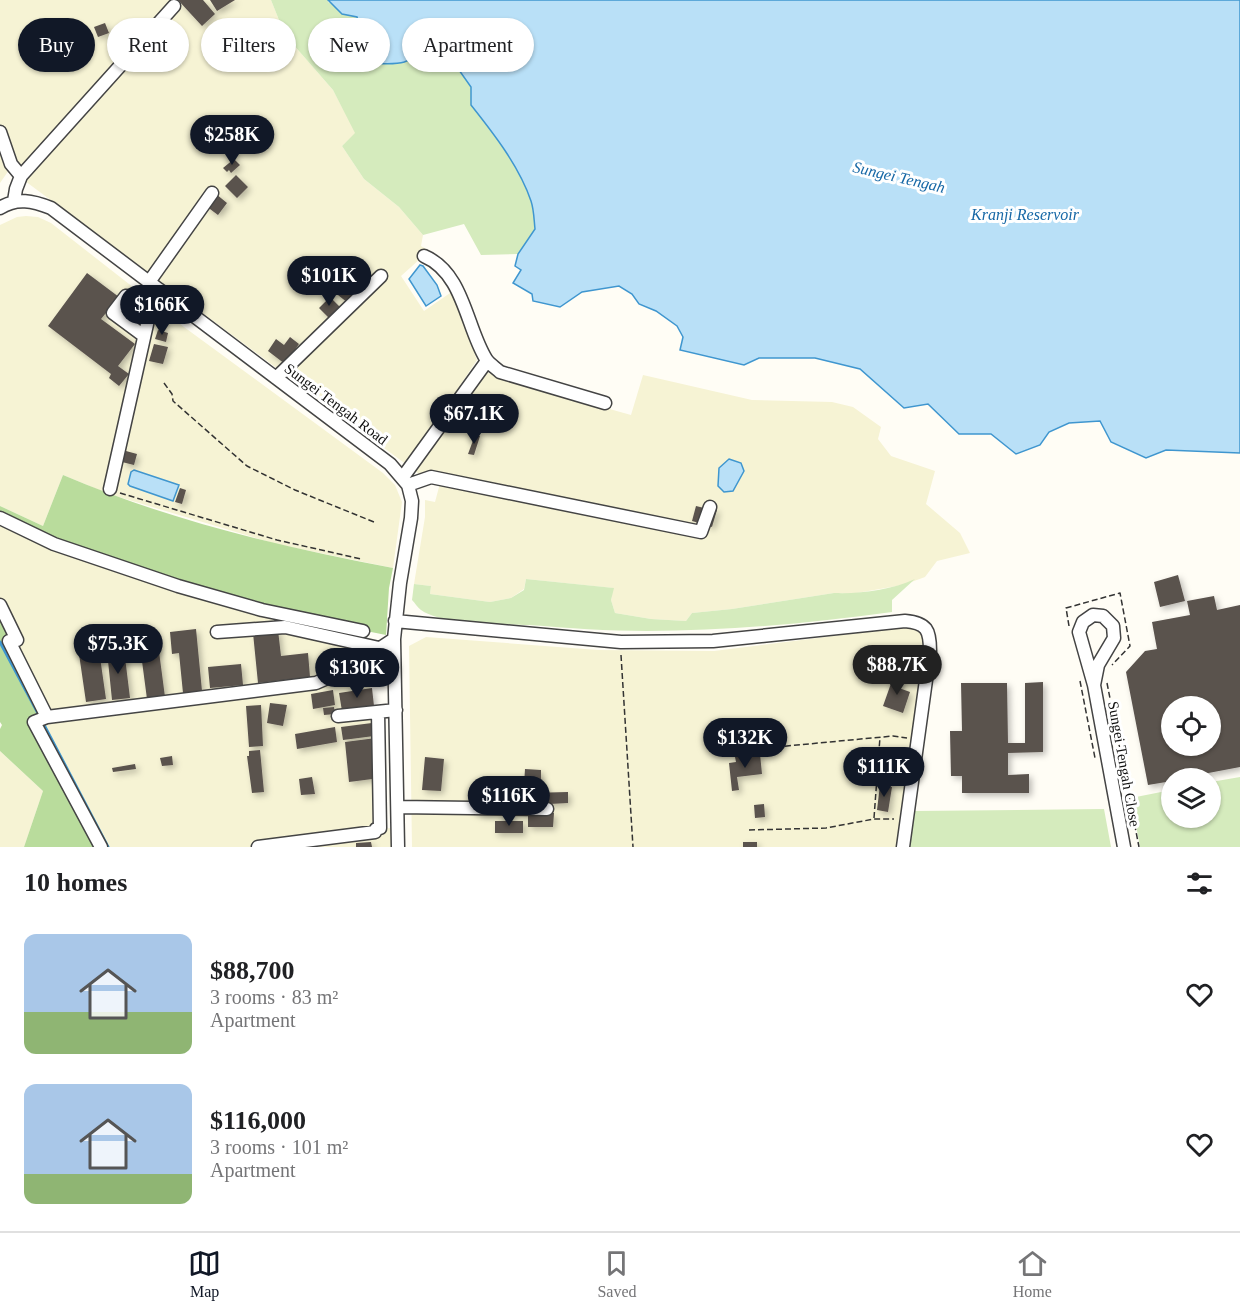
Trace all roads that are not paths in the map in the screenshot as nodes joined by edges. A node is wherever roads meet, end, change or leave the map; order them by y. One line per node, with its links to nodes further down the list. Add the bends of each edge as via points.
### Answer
1 (174, 6): 3 (street)
2 (0, 132): 3 (street, via 11,164)
3 (21, 176): 5 (street)
4 (212, 193): 9 (street, via 184,230)
5 (14, 201): 6 (street); 9 (street, Sungei Tengah Road, via 51,208)
6 (0, 208)
7 (424, 256): 11 (street, via 433,260 457,287)
8 (381, 276): 12 (street)
9 (153, 285): 10 (street); 10 (street, via 137,304 126,296 113,313); 12 (street, Sungei Tengah Road)
10 (144, 336): 15 (street)
11 (487, 361): 13 (street, via 500,372); 14 (street)
12 (276, 378): 14 (street, Sungei Tengah Road, via 390,464)
13 (605, 403)
14 (406, 481): 16 (street, via 430,477 701,532); 19 (street, via 412,501 411,518)
15 (110, 489)
16 (710, 507)
17 (0, 518): 20 (street, via 54,544 178,586 262,610)
18 (0, 605): 28 (street, via 17,640 9,641)
19 (395, 621): 22 (street); 34 (street, via 621,642 713,641 914,622 926,628 930,651)
20 (363, 631)
21 (217, 632): 23 (street, via 285,627)
22 (394, 639): 23 (street); 25 (street)
23 (379, 648): 28 (street, via 336,676 316,683)
24 (1095, 686): 24 (street, Sungei Tengah Close, via 1079,632 1083,622 1093,615 1103,616 1113,626 1114,638 1098,665); 35 (street, Sungei Tengah Close)
25 (396, 710): 26 (street); 29 (street)
26 (378, 712): 27 (street); 32 (street, via 380,828 375,832)
27 (338, 716)
28 (47, 717): 31 (street, via 34,722)
29 (398, 807): 30 (street); 33 (street)
30 (547, 808)
31 (101, 847)
32 (258, 847)
33 (398, 847)
34 (903, 847)
35 (1124, 847)

